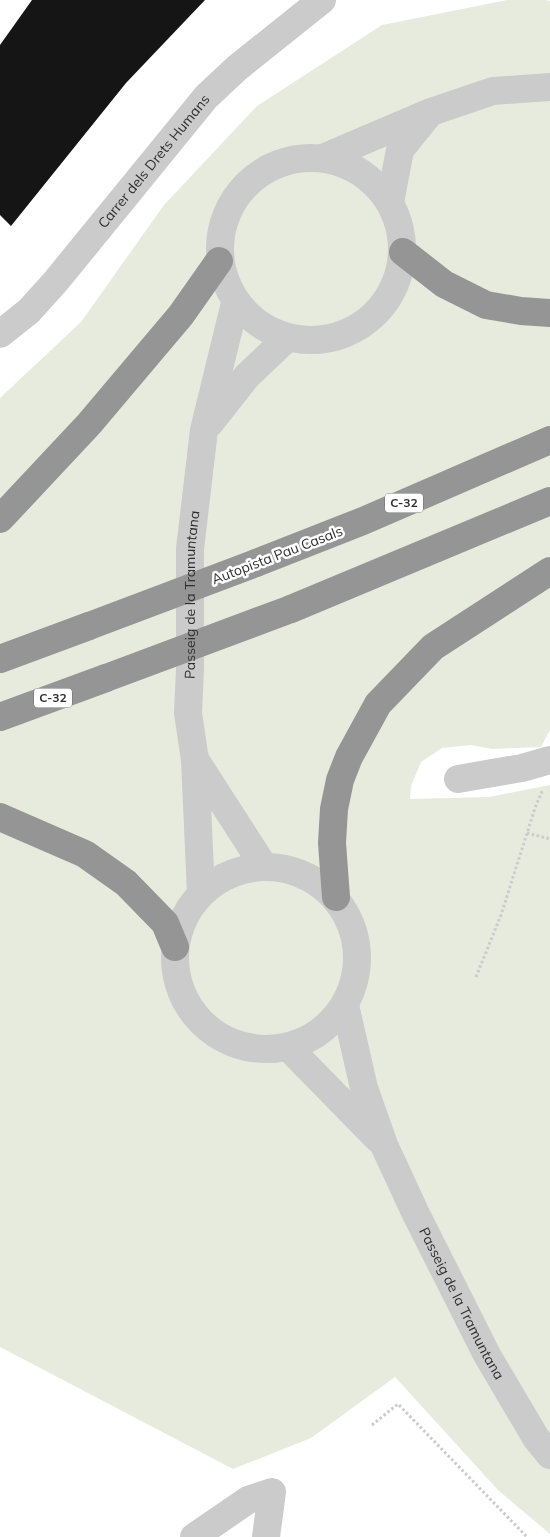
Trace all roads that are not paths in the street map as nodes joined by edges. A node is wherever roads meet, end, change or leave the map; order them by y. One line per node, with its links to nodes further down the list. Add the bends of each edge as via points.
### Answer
1 (322, 0): 10 (street, Carrer dels Drets Humans, via 206,97 56,281 28,311)
2 (550, 87): 3 (street, via 493,90)
3 (431, 112): 4 (street); 5 (street, via 400,150)
4 (323, 158): 5 (street, via 355,168 375,181); 7 (street, via 282,162 246,184 224,219)
5 (390, 202): 6 (street, via 398,219)
6 (403, 252): 9 (highway, via 444,284 486,305); 11 (street, via 396,284 378,312 351,331 320,341)
7 (219, 261): 8 (street); 15 (highway, via 181,315 89,424)
8 (236, 303): 11 (street, via 258,325); 12 (street, Passeig de la Tramuntana)
9 (550, 313)
10 (0, 334)
11 (287, 338): 12 (street, via 247,376)
12 (204, 430): 19 (street, Passeig de la Tramuntana, via 190,549 188,713)
13 (550, 440): 17 (highway, Autopista Pau Casals / C-32, bridge, via 363,521)
14 (550, 501): 18 (highway, C-32, bridge, via 291,610)
15 (0, 519)
16 (550, 571): 25 (highway, via 433,648 378,704 340,780 332,843)
17 (0, 659)
18 (0, 717)
19 (195, 760): 23 (street, Passeig de la Tramuntana); 24 (street, Passeig de la Tramuntana)
20 (548, 771): 21 (street, via 522,768)
21 (458, 779)
22 (0, 817): 26 (highway, via 86,854 126,883 165,923)
23 (263, 865): 24 (street, via 229,873); 25 (street, via 303,873)
24 (201, 893): 26 (street, via 184,918)
25 (336, 896): 27 (street, via 354,930 358,969)
26 (175, 947): 28 (street, via 178,982 193,1013 219,1037 252,1048)
27 (345, 1005): 28 (street, via 320,1032); 29 (street, Passeig de la Tramuntana, via 364,1088)
28 (288, 1047): 29 (street, Passeig de la Tramuntana)
29 (384, 1145): 30 (street, Passeig de la Tramuntana, via 414,1212 487,1355 536,1438)
30 (550, 1455)
31 (194, 1537): 32 (street, via 248,1500 272,1492)
32 (266, 1537)

